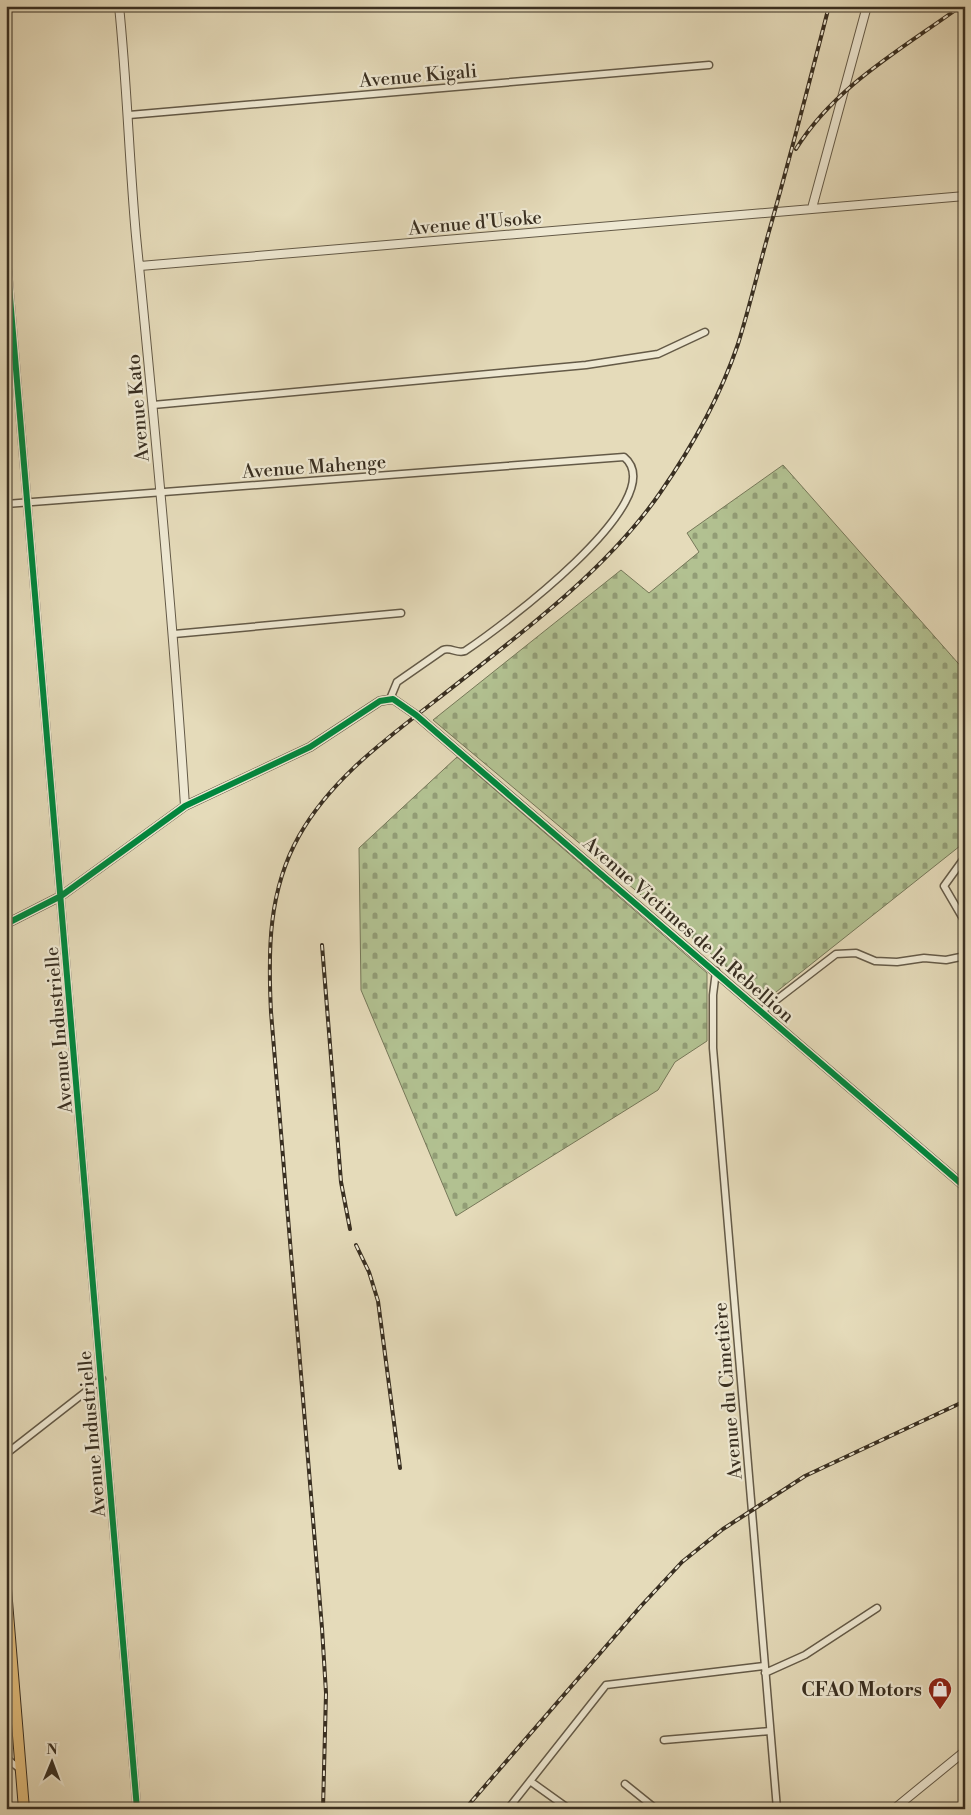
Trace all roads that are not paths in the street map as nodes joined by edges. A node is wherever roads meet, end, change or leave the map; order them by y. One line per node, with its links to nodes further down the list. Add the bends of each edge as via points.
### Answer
1 (119, 6): 4 (street, Avenue Kato)
2 (867, 6): 6 (street)
3 (709, 65): 4 (street, Avenue Kigali)
4 (129, 115): 8 (street, Avenue Kato)
5 (965, 196): 6 (street, Avenue d'Usoke)
6 (812, 208): 8 (street, Avenue d'Usoke)
7 (6, 250): 12 (street, Avenue Industrielle)
8 (140, 266): 10 (street, Avenue Kato)
9 (705, 332): 10 (street, via 658,354 586,365)
10 (153, 405): 11 (street, Avenue Kato)
11 (161, 493): 12 (street, Avenue Mahenge); 15 (street, Avenue Kato); 16 (street, Avenue Mahenge, via 624,457 631,463 634,473 631,489 617,516 596,542 528,605 465,651 443,650 397,682)
12 (27, 503): 13 (street, Avenue Mahenge); 19 (street, Avenue Industrielle)
13 (6, 504)
14 (401, 614): 15 (street)
15 (174, 634): 17 (street, Avenue Kato)
16 (390, 699): 17 (street, via 375,704 310,748); 23 (street, Avenue Victimes de la Rebellion, via 416,715)
17 (185, 806): 19 (street)
18 (965, 856): 20 (street, via 944,886)
19 (61, 896): 21 (street); 26 (street, Avenue Industrielle)
20 (965, 922)
21 (6, 924)
22 (965, 956): 24 (street, via 897,962 875,961 856,953 842,952)
23 (716, 971): 24 (street, Avenue Victimes de la Rebellion); 30 (street, Avenue du Cimetière, via 713,1048)
24 (762, 1011): 25 (street, Avenue Victimes de la Rebellion)
25 (965, 1187)
26 (102, 1379): 27 (street); 38 (street, Avenue Industrielle)
27 (6, 1454)
28 (6, 1589): 35 (highway)
29 (877, 1608): 30 (street, via 805,1655)
30 (765, 1670): 31 (street, Avenue du Cimetière); 36 (street, via 606,1685)
31 (770, 1731): 32 (street); 44 (street, Avenue du Cimetière)
32 (664, 1740)
33 (965, 1751): 45 (street)
34 (6, 1758): 35 (street)
35 (20, 1769): 39 (highway)
36 (530, 1781): 41 (street); 42 (street)
37 (625, 1784): 43 (street)
38 (137, 1808): 40 (street)
39 (24, 1809)
40 (110, 1809)
41 (508, 1809)
42 (569, 1809)
43 (656, 1809)
44 (778, 1809)
45 (894, 1809)

